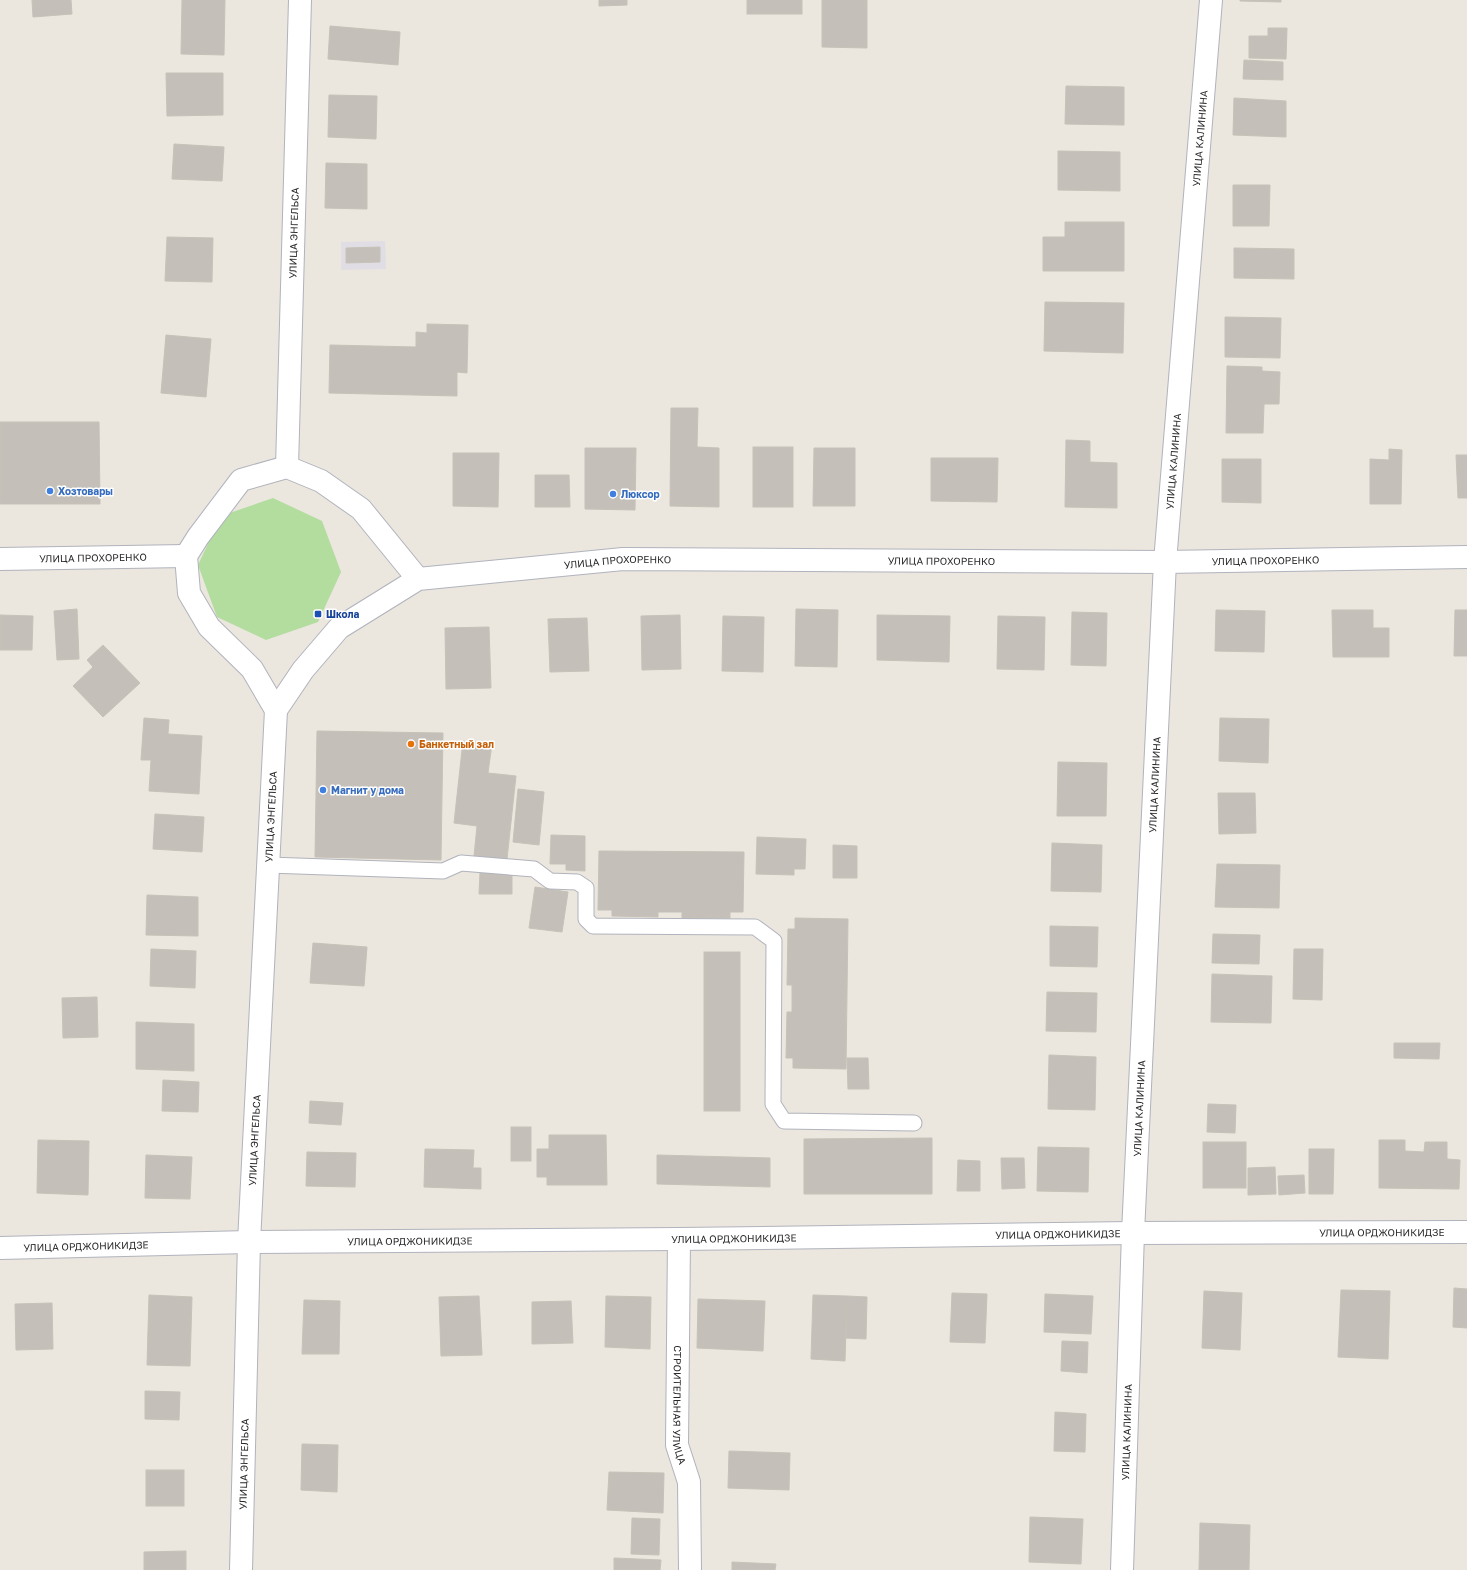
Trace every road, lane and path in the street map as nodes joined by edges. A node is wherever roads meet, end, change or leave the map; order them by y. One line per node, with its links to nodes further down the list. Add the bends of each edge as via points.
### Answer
1 (300, 0): 3 (street, УЛИЦА ЭНГЕЛЬСА)
2 (1211, 0): 7 (street, УЛИЦА КАЛИНИНА)
3 (286, 467): 4 (street, via 241,480); 8 (street, via 321,481 361,509)
4 (186, 556): 6 (street, УЛИЦА ПРОХОРЕНКО); 9 (street, via 190,593 209,627 252,669)
5 (1467, 557): 7 (street, УЛИЦА ПРОХОРЕНКО)
6 (0, 560)
7 (1165, 562): 8 (street, УЛИЦА ПРОХОРЕНКО, via 623,559); 13 (street, УЛИЦА КАЛИНИНА)
8 (418, 579): 9 (street, УЛИЦА ПРОХОРЕНКО, via 339,628 303,670)
9 (276, 710): 10 (street, УЛИЦА ЭНГЕЛЬСА)
10 (268, 865): 11 (lane, via 443,871 461,863 534,869 550,881 577,882 586,888 586,919 593,926 756,927 774,941 773,1104 784,1121); 15 (street, УЛИЦА ЭНГЕЛЬСА)
11 (914, 1123)
12 (1467, 1232): 13 (street, УЛИЦА ОРДЖОНИКИДЗЕ)
13 (1133, 1233): 14 (street, УЛИЦА ОРДЖОНИКИДЗЕ); 19 (street, УЛИЦА КАЛИНИНА)
14 (679, 1239): 15 (street, УЛИЦА ОРДЖОНИКИДЗЕ); 18 (street, СТРОИТЕЛЬНАЯ УЛИЦА, via 677,1445 689,1482)
15 (249, 1242): 16 (street, УЛИЦА ОРДЖОНИКИДЗЕ); 17 (street, УЛИЦА ЭНГЕЛЬСА)
16 (0, 1248)
17 (241, 1570)
18 (690, 1570)
19 (1122, 1570)

